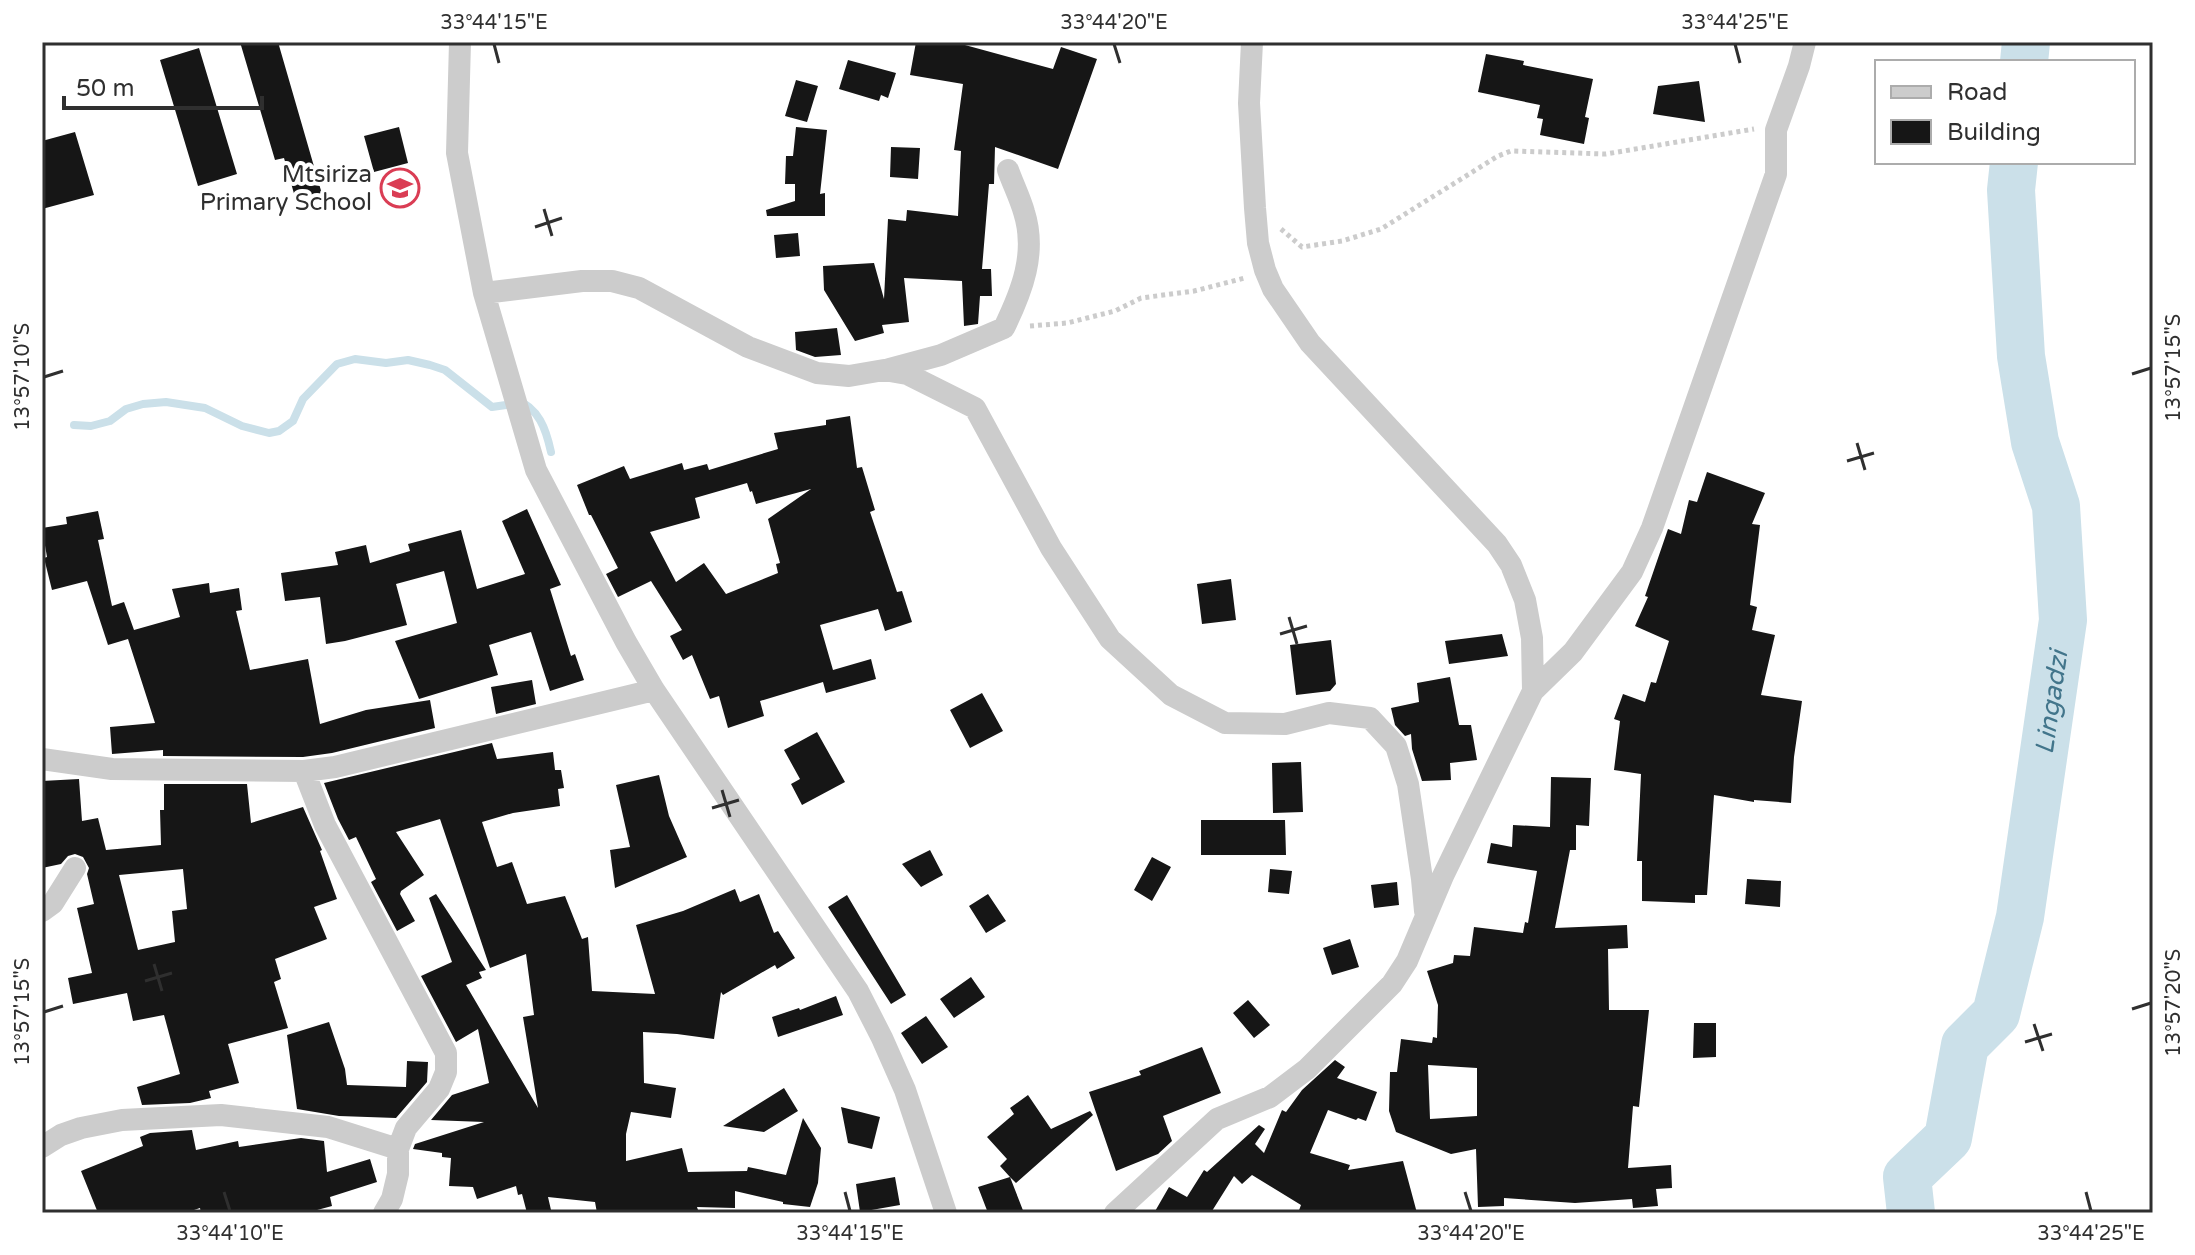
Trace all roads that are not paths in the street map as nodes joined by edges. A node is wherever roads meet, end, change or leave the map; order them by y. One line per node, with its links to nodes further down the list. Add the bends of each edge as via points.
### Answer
1 (460, 42): 5 (street, via 457,153)
2 (1252, 42): 8 (street, via 1249,103 1255,208 1258,243 1273,289 1310,343 1511,565 1532,638)
3 (1805, 42): 8 (street, via 1776,130 1776,174 1652,528 1632,572 1573,652)
4 (1008, 170): 6 (street, via 1030,243 1018,299 1004,328 941,355)
5 (484, 293): 6 (street, via 612,281 639,288 748,347 817,373 849,376); 7 (street, via 536,470)
6 (884, 370): 13 (street, via 907,374 975,408 1051,548 1110,639 1171,695 1225,723 1285,724 1329,713 1370,718 1396,746 1408,784)
7 (654, 690): 10 (street); 17 (street, via 858,991 905,1090)
8 (1533, 691): 13 (street)
9 (42, 759): 10 (street, via 112,769)
10 (304, 771): 15 (street, via 325,825 446,1053 439,1089 406,1128)
11 (75, 868): 12 (street)
12 (42, 911)
13 (1426, 921): 18 (street, via 1392,984 1307,1069 1270,1097 1217,1119)
14 (42, 1147): 15 (street, via 81,1128 122,1120 221,1115 328,1127)
15 (398, 1149): 16 (street, via 398,1174)
16 (384, 1213)
17 (946, 1213)
18 (1115, 1213)

